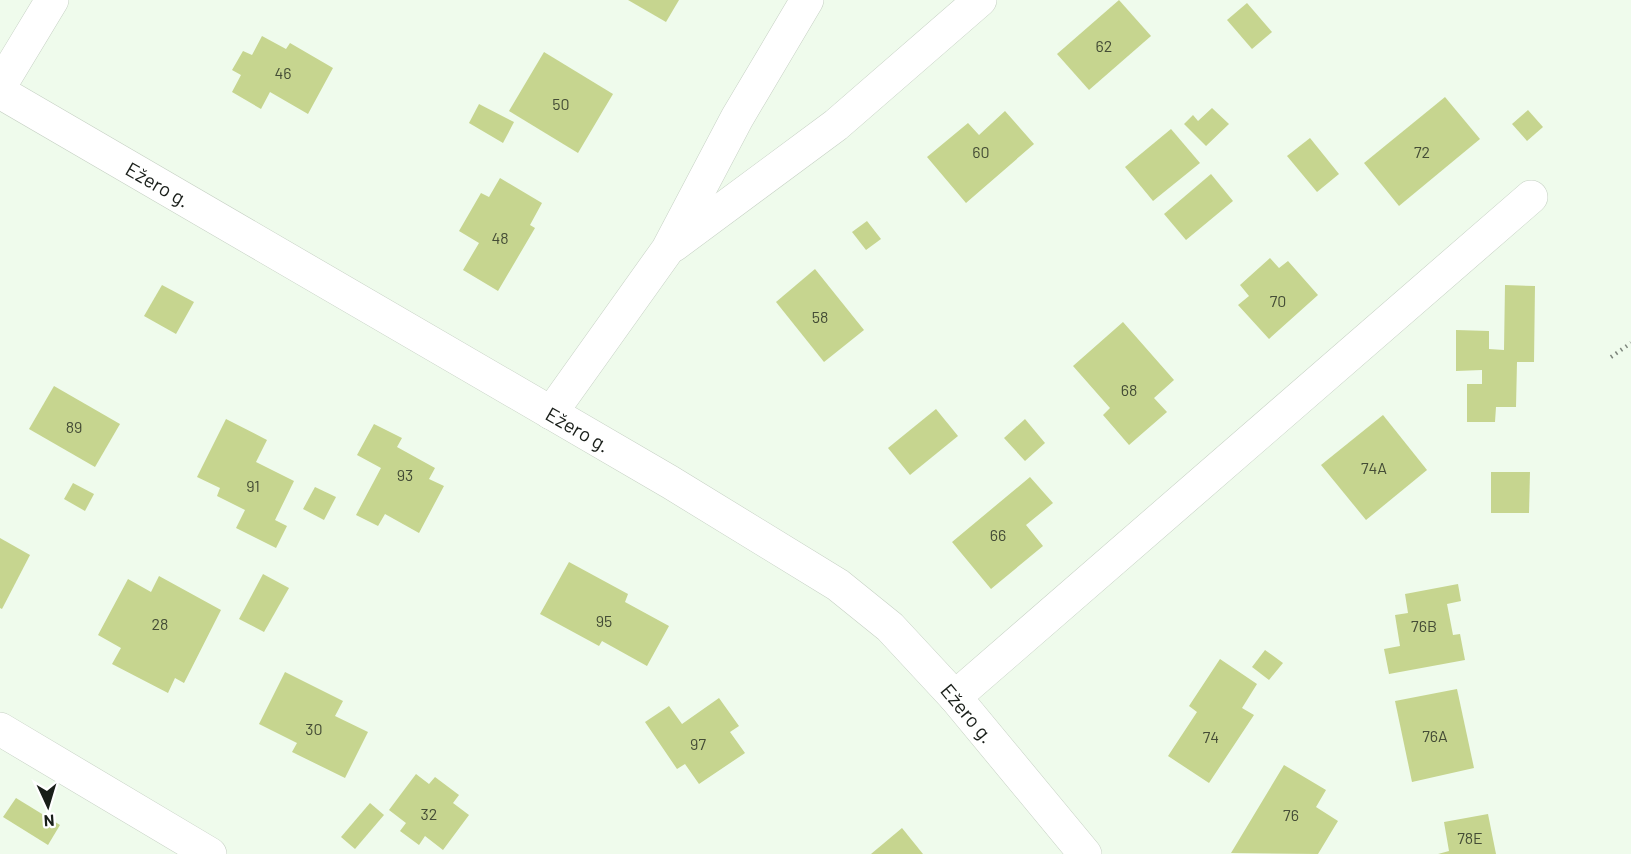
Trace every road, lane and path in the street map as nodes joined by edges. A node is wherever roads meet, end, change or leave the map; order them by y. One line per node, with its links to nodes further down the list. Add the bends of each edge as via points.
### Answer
1 (52, 0): 4 (street)
2 (807, 0): 7 (street, via 737,118)
3 (980, 0): 7 (street, via 836,125)
4 (0, 86)
5 (0, 92): 10 (street, Ežero g.)
6 (1531, 197): 11 (street)
7 (668, 249): 10 (street)
8 (1631, 343): 9 (path)
9 (1611, 357)
10 (551, 413): 11 (street, Ežero g., via 838,585 890,627)
11 (955, 697): 14 (street, Ežero g.)
12 (0, 729): 13 (street)
13 (210, 854)
14 (1085, 854)

